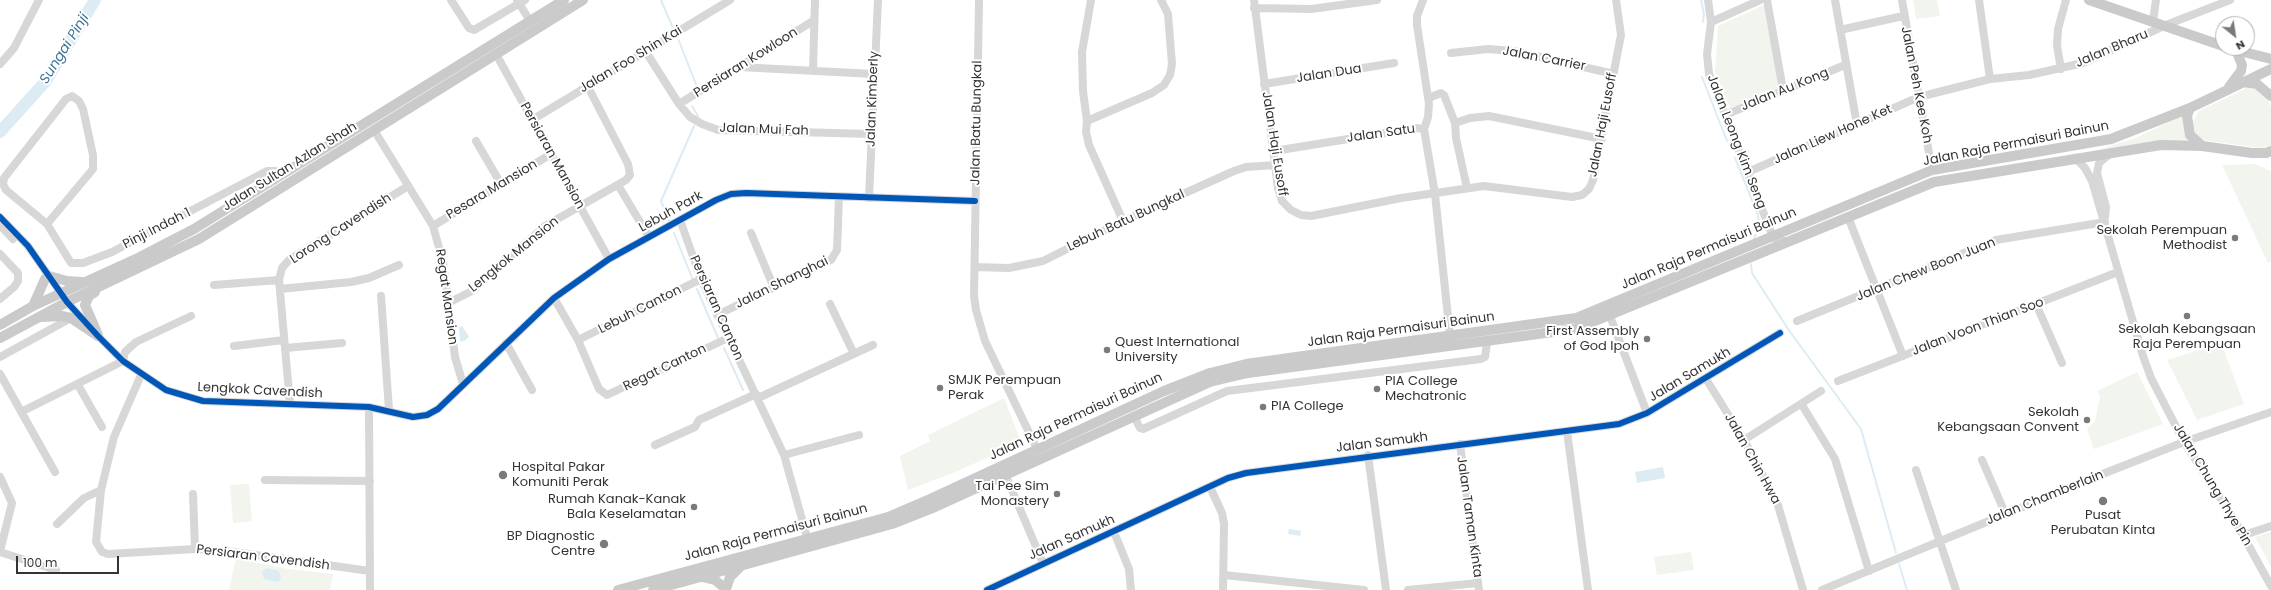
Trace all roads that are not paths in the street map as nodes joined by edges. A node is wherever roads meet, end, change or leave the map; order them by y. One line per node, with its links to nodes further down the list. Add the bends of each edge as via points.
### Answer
1 (39, 0): 42 (street, via 14,48)
2 (452, 0): 25 (street, via 469,28 474,30)
3 (564, 0): 28 (main road, Jalan Sultan Azlan Shah)
4 (574, 0): 28 (main road, via 540,20)
5 (583, 0): 37 (main road, Jalan Sultan Azlan Shah)
6 (730, 0): 35 (street, Jalan Foo Shin Kai)
7 (815, 0): 29 (street)
8 (878, 0): 48 (street, Jalan Kimberly)
9 (979, 0): 90 (street, Jalan Batu Bungkal)
10 (1091, 0): 63 (street, via 1082,52)
11 (1161, 0): 63 (street, via 1168,14 1172,64 1170,75 1164,85)
12 (1377, 0): 26 (street, via 1311,9)
13 (1423, 0): 58 (street, via 1417,16 1417,25)
14 (1616, 0): 49 (street, Jalan Haji Eusoff, via 1621,35)
15 (1708, 0): 31 (street, Jalan Leong Kim Seng)
16 (1760, 0): 31 (street)
17 (1767, 0): 54 (street)
18 (1835, 0): 33 (street)
19 (1902, 0): 27 (street, Jalan Peh Kee Koh)
20 (1979, 0): 50 (street)
21 (2066, 0): 45 (street, via 2058,29 2057,46)
22 (2089, 0): 30 (main road)
23 (2156, 0): 30 (street)
24 (2230, 0): 32 (street, Jalan Bharu)
25 (521, 1): 28 (street)
26 (1254, 4): 52 (street, Jalan Haji Eusoff)
27 (1903, 16): 33 (street); 57 (street, Jalan Peh Kee Koh)
28 (530, 21): 82 (main road, Jalan Sultan Azlan Shah)
29 (813, 21): 44 (street, Persiaran Kowloon); 47 (street)
30 (2153, 21): 32 (main road)
31 (1711, 22): 61 (street, Jalan Leong Kim Seng, via 1707,54 1709,74)
32 (2166, 26): 34 (main road); 45 (street, Jalan Bharu, via 2084,63)
33 (1840, 30): 43 (street)
34 (2215, 43)
35 (646, 52): 53 (street, Jalan Foo Shin Kai); 59 (street, Jalan Mui Fah)
36 (1451, 53): 49 (street, Jalan Carrier, via 1488,49 1514,51)
37 (496, 54): 62 (street, Persiaran Mansion); 67 (main road, Jalan Sultan Azlan Shah)
38 (2255, 55): 40 (main road)
39 (2237, 56): 55 (main road, via 2242,64 2241,71)
40 (2271, 59)
41 (1394, 63): 52 (street, Jalan Dua)
42 (0, 64)
43 (1845, 65): 54 (street, Jalan Au Kong); 65 (street)
44 (740, 67): 47 (street); 59 (street, Persiaran Kowloon)
45 (2061, 69): 50 (street, Jalan Bharu)
46 (2271, 69): 51 (main road, Jalan Raja Permaisuri Bainun)
47 (813, 70): 48 (street)
48 (874, 74): 68 (street, Jalan Kimberly)
49 (1614, 74): 69 (street, Jalan Haji Eusoff)
50 (1990, 79): 57 (street, Jalan Bharu)
51 (2243, 82): 55 (main road, Jalan Raja Permaisuri Bainun); 56 (main road, via 2257,84)
52 (1264, 84): 72 (street, Jalan Haji Eusoff)
53 (588, 87): 62 (street, Jalan Foo Shin Kai); 84 (street, Lengkok Mansion, via 631,169 626,180)
54 (1783, 90): 61 (street, Jalan Au Kong)
55 (2226, 90): 60 (main road, Jalan Raja Permaisuri Bainun)
56 (2271, 96)
57 (1919, 97): 65 (street, Jalan Liew Hone Ket); 80 (street, Jalan Peh Kee Koh)
58 (1429, 98): 64 (street, via 1441,93 1444,95); 66 (street, via 1428,117)
59 (679, 104): 68 (street, Jalan Mui Fah, via 702,124 718,130)
60 (2190, 108): 71 (main road, via 2187,116 2190,135); 80 (main road, Jalan Raja Permaisuri Bainun, via 2148,127 2111,139)
61 (1725, 115): 81 (street, Jalan Leong Kim Seng)
62 (532, 120): 76 (street, Persiaran Mansion)
63 (1087, 121): 95 (street, via 1089,145)
64 (1454, 123): 69 (street, via 1489,116); 86 (street)
65 (1856, 125): 81 (street, Jalan Liew Hone Ket)
66 (1424, 129): 72 (street, Jalan Satu, via 1416,128); 87 (street, Jalan Satu)
67 (374, 130): 85 (street, Regat Mansion); 113 (main road, Jalan Sultan Azlan Shah, via 199,239)
68 (872, 134): 89 (street, Jalan Kimberly)
69 (1602, 139): 86 (street, Jalan Haji Eusoff, via 1593,180 1589,189 1582,195 1572,197 1484,186)
70 (476, 141): 83 (street)
71 (2202, 146): 74 (main road, Jalan Raja Permaisuri Bainun, via 2161,145); 75 (main road, Jalan Raja Permaisuri Bainun)
72 (1274, 151): 79 (street, Jalan Haji Eusoff)
73 (2271, 151): 75 (main road)
74 (2115, 152): 77 (main road, Jalan Raja Permaisuri Bainun); 96 (street, Jalan Chung Thye Pin, via 2102,159 2098,167 2098,179 2106,207)
75 (2252, 153): 78 (main road)
76 (551, 154): 83 (street, Pesara Mansion); 91 (street, Persiaran Mansion)
77 (2075, 158): 92 (main road, Jalan Raja Permaisuri Bainun, via 1934,182); 96 (street, Jalan Chung Thye Pin, via 2089,173)
78 (2271, 160)
79 (1275, 165): 87 (street, Jalan Haji Eusoff, via 1282,201 1301,215 1311,216); 95 (street, Lebuh Batu Bungkal, via 1246,167 1234,171)
80 (1932, 170): 101 (main road, Jalan Raja Permaisuri Bainun)
81 (1748, 172): 101 (street, Jalan Leong Kim Seng)
82 (282, 174): 97 (street, Pinji Indah 1, via 267,171 132,243 77,264 71,263 67,258); 111 (main road, Jalan Sultan Azlan Shah, via 194,229)
83 (501, 184): 98 (street, Pesara Mansion)
84 (618, 184): 91 (street, Lengkok Mansion); 100 (street)
85 (408, 186): 98 (street, Regat Mansion); 110 (street, Lorong Cavendish, via 289,260 282,268)
86 (1467, 188): 87 (street, Jalan Haji Eusoff)
87 (1435, 194): 135 (street)
88 (839, 197): 89 (street, Lebuh Park); 94 (street, Lebuh Park, via 731,194); 114 (street, Jalan Shanghai, via 835,256 826,263)
89 (869, 198): 90 (street, Lebuh Park)
90 (975, 201): 106 (street, Jalan Batu Bungkal)
91 (580, 206): 104 (street, Persiaran Mansion); 122 (street, Lengkok Mansion, via 545,226 472,291)
92 (1848, 217): 102 (main road, Jalan Raja Permaisuri Bainun); 116 (street)
93 (0, 220): 108 (street, Lengkok Cavendish)
94 (680, 220): 100 (street, Lebuh Park); 109 (street, Persiaran Canton)
95 (1123, 221): 106 (street, Lebuh Batu Bungkal, via 1043,261 1009,268)
96 (2105, 222): 107 (street, Jalan Chung Thye Pin); 116 (street, Jalan Chew Boon Juan, via 1996,240)
97 (47, 224): 97 (street, via 93,169 94,155 83,109 79,101 72,96 66,99 4,178 6,190)
98 (433, 226): 122 (street, Regat Mansion, via 443,262)
99 (751, 233): 114 (street)
100 (649, 237): 104 (street, Lebuh Park)
101 (1773, 237): 102 (street, via 1782,242); 135 (main road, Jalan Raja Permaisuri Bainun, via 1576,318)
102 (1794, 240): 128 (main road, Jalan Raja Permaisuri Bainun)
103 (0, 254): 120 (street, via 18,273 18,281 14,287)
104 (609, 259): 119 (street, Lebuh Park)
105 (399, 265): 115 (street, via 369,278 351,282)
106 (976, 267): 178 (street, Jalan Batu Bungkal, via 974,296 979,325 1022,422)
107 (2118, 272): 124 (street, Jalan Voon Thian Soo); 174 (street, Jalan Chung Thye Pin, via 2143,356)
108 (47, 277): 111 (main road); 117 (street, Lengkok Cavendish); 125 (main road)
109 (701, 279): 126 (street, Persiaran Canton); 138 (street, Lebuh Canton)
110 (279, 280): 112 (street); 115 (street)
111 (85, 282): 117 (main road, Jalan Sultan Azlan Shah)
112 (214, 285)
113 (101, 286): 121 (main road, Jalan Sultan Azlan Shah); 134 (main road, via 89,296 85,305)
114 (774, 288): 126 (street, Jalan Shanghai)
115 (280, 289): 141 (street)
116 (1877, 289): 131 (street, Jalan Chew Boon Juan); 146 (street)
117 (58, 294): 121 (street, Lengkok Cavendish); 125 (main road, Jalan Sultan Azlan Shah)
118 (381, 296): 165 (street)
119 (554, 298): 138 (street); 139 (street, Lebuh Park)
120 (0, 299)
121 (67, 302): 129 (main road, Jalan Sultan Azlan Shah); 134 (street, Lengkok Cavendish)
122 (448, 303): 154 (street, Regat Mansion, via 454,357)
123 (830, 304): 145 (street)
124 (2036, 304): 146 (street, Jalan Voon Thian Soo); 149 (street)
125 (33, 306): 132 (main road, Jalan Sultan Azlan Shah)
126 (717, 315): 137 (street, Persiaran Canton)
127 (191, 316): 148 (street, via 130,346)
128 (1610, 316): 140 (main road, Jalan Raja Permaisuri Bainun, via 1575,329); 168 (street, Jalan Samukh)
129 (37, 318): 130 (main road); 136 (main road, Jalan Sultan Azlan Shah)
130 (71, 318): 134 (main road); 147 (street)
131 (1797, 321)
132 (0, 325)
133 (1780, 333): 152 (street, Jalan Samukh)
134 (98, 336): 148 (street, Lengkok Cavendish)
135 (1450, 336): 140 (street, via 1458,342); 178 (main road, Jalan Raja Permaisuri Bainun, via 1246,364 1210,373 1164,391)
136 (0, 338)
137 (728, 338): 138 (street, Regat Canton, via 613,394 602,393); 159 (street, Persiaran Canton)
138 (578, 340)
139 (506, 343): 154 (street, Lebuh Park); 156 (street)
140 (1485, 343): 157 (main road, Jalan Raja Permaisuri Bainun, via 1248,373 1210,382); 160 (street, Jalan Raja Permaisuri Bainun, via 1485,357 1480,359 1227,391)
141 (284, 344): 142 (street); 144 (street); 161 (street)
142 (342, 344)
143 (873, 345): 145 (street)
144 (234, 346)
145 (854, 354): 159 (street)
146 (1903, 356): 153 (street, Jalan Voon Thian Soo)
147 (0, 357)
148 (123, 361): 151 (street, Lengkok Cavendish); 155 (street)
149 (2062, 363)
150 (0, 374): 166 (street)
151 (141, 375): 161 (street, Lengkok Cavendish, via 166,390 196,400); 189 (street, Persiaran Cavendish, via 114,437)
152 (1706, 379): 168 (street, Jalan Samukh); 173 (street, Jalan Chin Hwa)
153 (1838, 381)
154 (463, 384): 164 (street, Lebuh Park)
155 (78, 385): 166 (street); 170 (street)
156 (532, 390)
157 (1192, 390): 160 (street); 169 (main road, Jalan Raja Permaisuri Bainun)
158 (1821, 391): 162 (street)
159 (757, 396): 176 (street, via 699,420 695,427); 179 (street, Persiaran Canton)
160 (1198, 403): 169 (street, Jalan Raja Permaisuri Bainun, via 1143,429)
161 (290, 404): 163 (street, Lengkok Cavendish)
162 (1802, 405): 173 (street); 206 (street, via 1835,459)
163 (369, 407): 165 (street, Lengkok Cavendish); 187 (street)
164 (438, 409): 165 (street, Lengkok Cavendish, via 427,415 413,417)
165 (389, 410)
166 (21, 412): 183 (street)
167 (2271, 412): 174 (street, Jalan Chamberlain)
168 (1647, 413): 171 (street, Jalan Samukh, via 1619,424)
169 (1134, 416): 177 (main road, Jalan Raja Permaisuri Bainun)
170 (102, 427)
171 (1567, 431): 175 (street, Jalan Samukh); 222 (street)
172 (859, 435): 179 (street)
173 (1744, 440): 223 (street, Jalan Chin Hwa, via 1778,502)
174 (2184, 442): 191 (street, Jalan Chamberlain); 195 (street, Jalan Chung Thye Pin)
175 (1460, 444): 180 (street, Jalan Samukh); 210 (street, Jalan Taman Kinta)
176 (655, 445)
177 (1070, 445): 178 (main road, via 1045,453); 184 (main road, Jalan Raja Permaisuri Bainun)
178 (1037, 449): 196 (main road, Jalan Raja Permaisuri Bainun, via 888,517)
179 (784, 455): 196 (street, Persiaran Canton)
180 (1368, 455): 188 (street, Jalan Samukh, via 1246,473); 220 (street)
181 (1982, 460): 191 (street)
182 (1916, 470): 197 (street)
183 (55, 472)
184 (1006, 474): 200 (main road, Jalan Raja Permaisuri Bainun, via 892,524); 201 (street)
185 (0, 476): 199 (street, via 12,502)
186 (265, 480): 187 (street)
187 (370, 482): 204 (street)
188 (1210, 487): 194 (street, Jalan Samukh); 207 (street, via 1222,513 1224,524)
189 (101, 490): 192 (street, via 84,498); 198 (street, Persiaran Cavendish, via 96,542 102,552 108,554)
190 (193, 494): 198 (street)
191 (2006, 515): 197 (street, Jalan Chamberlain)
192 (57, 524)
193 (2271, 526): 195 (street)
194 (1114, 532): 201 (street, Jalan Samukh); 217 (street, via 1129,569)
195 (2244, 535): 209 (street, Jalan Chung Thye Pin)
196 (807, 537): 200 (main road, Jalan Raja Permaisuri Bainun)
197 (1939, 542): 206 (street, Jalan Chamberlain); 225 (street)
198 (194, 549): 204 (street, Persiaran Cavendish, via 254,554)
199 (0, 552): 203 (street)
200 (740, 561): 202 (main road, Jalan Raja Permaisuri Bainun); 205 (main road, Jalan Raja Permaisuri Bainun); 216 (main road, via 730,577)
201 (1043, 563): 212 (street, Jalan Samukh)
202 (704, 566): 205 (main road, via 716,567); 214 (main road, Jalan Raja Permaisuri Bainun)
203 (56, 570)
204 (370, 571): 213 (street)
205 (722, 571): 208 (main road, Jalan Raja Permaisuri Bainun); 216 (street)
206 (1869, 571): 224 (street, Jalan Chamberlain)
207 (1224, 575): 211 (street); 218 (street)
208 (701, 577): 215 (main road, Jalan Raja Permaisuri Bainun); 216 (main road, via 715,580)
209 (2271, 586)
210 (1479, 587): 221 (street)
211 (1315, 588): 219 (street)
212 (992, 589)
213 (370, 590)
214 (618, 590)
215 (653, 590)
216 (726, 590)
217 (1131, 590)
218 (1223, 590)
219 (1364, 590)
220 (1386, 590)
221 (1408, 590)
222 (1588, 590)
223 (1803, 590)
224 (1822, 590)
225 (1956, 590)

